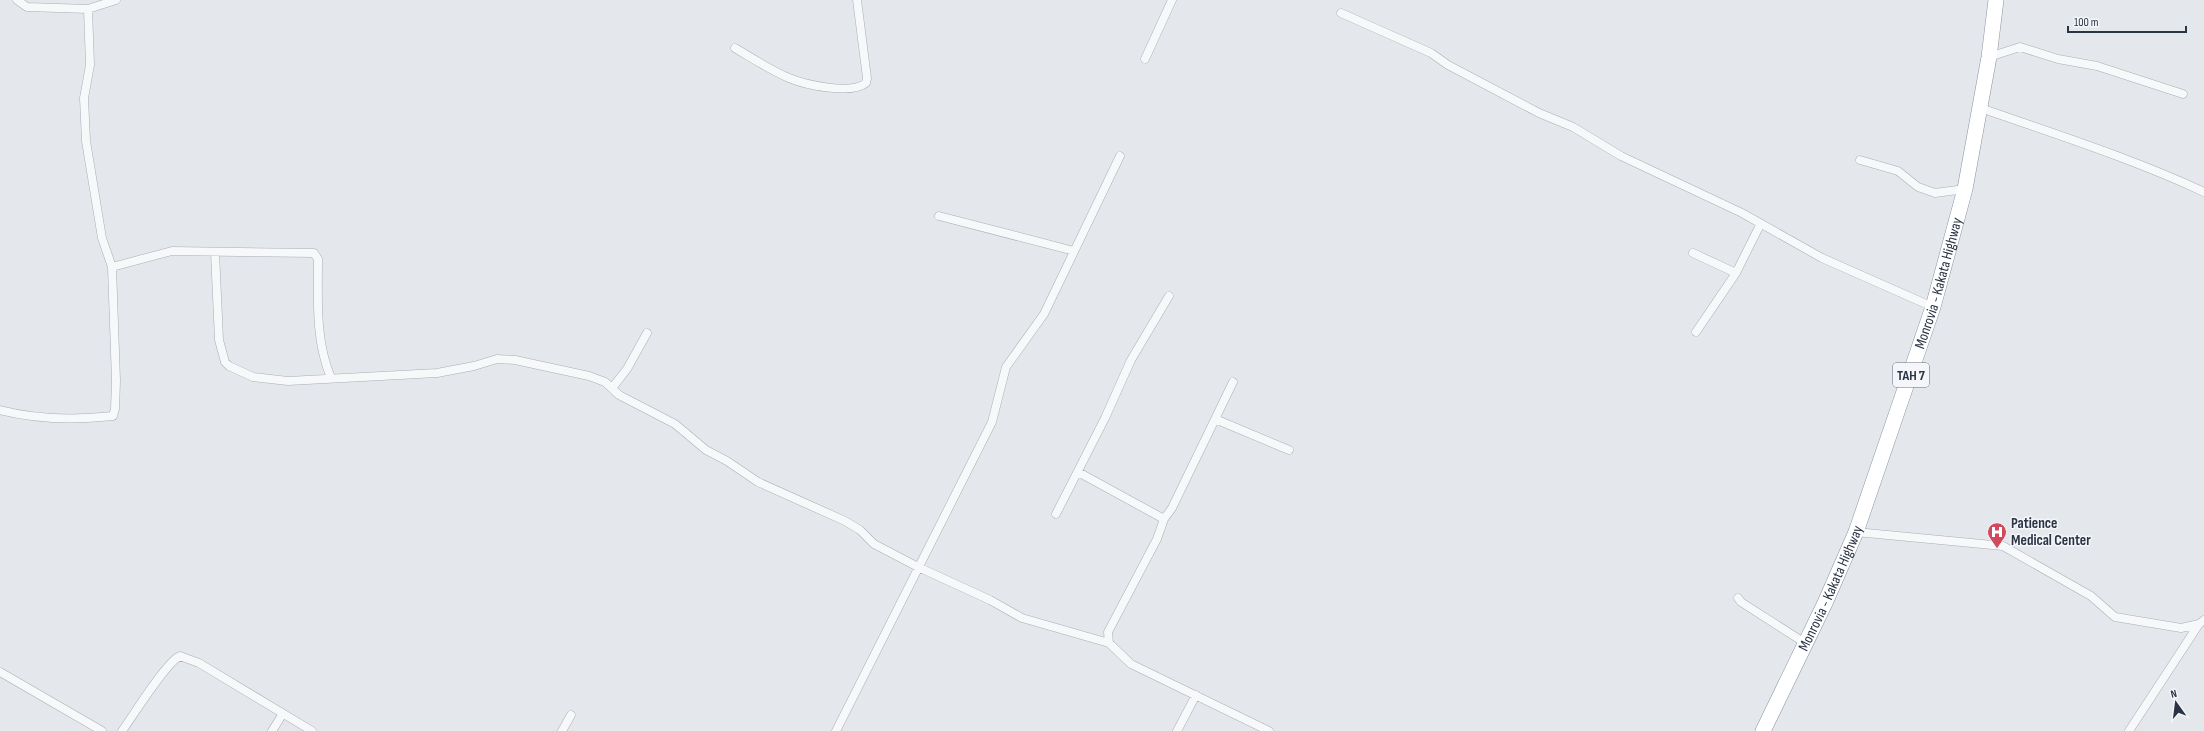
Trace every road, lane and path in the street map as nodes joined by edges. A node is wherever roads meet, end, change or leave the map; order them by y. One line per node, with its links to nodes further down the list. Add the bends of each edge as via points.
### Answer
1 (17, 0): 6 (street, via 27,7)
2 (116, 0): 6 (street)
3 (856, 0): 8 (street, via 867,78 866,84 862,87 830,88 789,78)
4 (1172, 0): 10 (street)
5 (1996, 0): 9 (highway, Monrovia - Kakata Highway / TAH 7)
6 (88, 9): 22 (street, via 90,65 84,98 86,141 102,238)
7 (1341, 13): 18 (street, via 1431,53 1448,65 1521,104 1573,127 1621,156 1742,213)
8 (735, 48)
9 (1989, 57): 11 (street, via 2020,47 2058,59 2097,66); 12 (highway, Monrovia - Kakata Highway / TAH 7)
10 (1145, 59)
11 (2183, 94)
12 (1978, 107): 15 (highway, Monrovia - Kakata Highway / TAH 7); 16 (street, via 2092,147)
13 (1120, 156): 19 (street)
14 (1860, 160): 15 (street, via 1898,171 1918,187 1935,193)
15 (1964, 189): 25 (highway, Monrovia - Kakata Highway / TAH 7)
16 (2204, 192)
17 (939, 216): 19 (street)
18 (1760, 225): 23 (street); 25 (street, via 1822,258)
19 (1074, 251): 38 (street, via 1044,314 1006,367 992,422)
20 (215, 252): 22 (street, via 172,251); 28 (street, via 219,340 225,362 242,372 260,378 288,381); 28 (street, via 314,253 318,259 319,329 324,362)
21 (1693, 253): 23 (street)
22 (112, 268): 31 (street, via 116,381 113,416 63,417)
23 (1736, 273): 26 (street)
24 (1169, 296): 34 (street, via 1131,360 1106,418)
25 (1933, 308): 37 (highway, Monrovia - Kakata Highway / TAH 7)
26 (1696, 332)
27 (646, 333): 30 (street, via 627,369)
28 (331, 378): 30 (street, via 437,372 474,366 497,358 589,376 605,382)
29 (1233, 382): 32 (street)
30 (612, 388): 38 (street, via 619,395 675,424 706,450 758,482 845,521 860,530 874,544)
31 (0, 410)
32 (1215, 419): 33 (street); 36 (street, via 1172,508)
33 (1290, 450)
34 (1078, 472): 35 (street); 36 (street)
35 (1056, 514)
36 (1164, 519): 41 (street, via 1157,539 1108,632)
37 (1856, 532): 40 (street, via 2003,546 2091,596 2115,617 2181,628); 42 (highway, Monrovia - Kakata Highway / TAH 7)
38 (918, 567): 41 (street, via 990,600 1022,618); 47 (street)
39 (1738, 598): 42 (street)
40 (2202, 622): 56 (street)
41 (1109, 643): 44 (street, via 1131,664)
42 (1805, 643): 55 (highway, Monrovia - Kakata Highway / TAH 7)
43 (0, 672): 48 (street)
44 (1196, 695): 53 (street); 54 (street)
45 (282, 715): 49 (street, via 199,663 180,656 165,670); 50 (street); 51 (street)
46 (571, 715): 52 (street)
47 (836, 730)
48 (102, 731)
49 (122, 731)
50 (272, 731)
51 (312, 731)
52 (562, 731)
53 (1177, 731)
54 (1269, 731)
55 (1763, 731)
56 (2129, 731)

